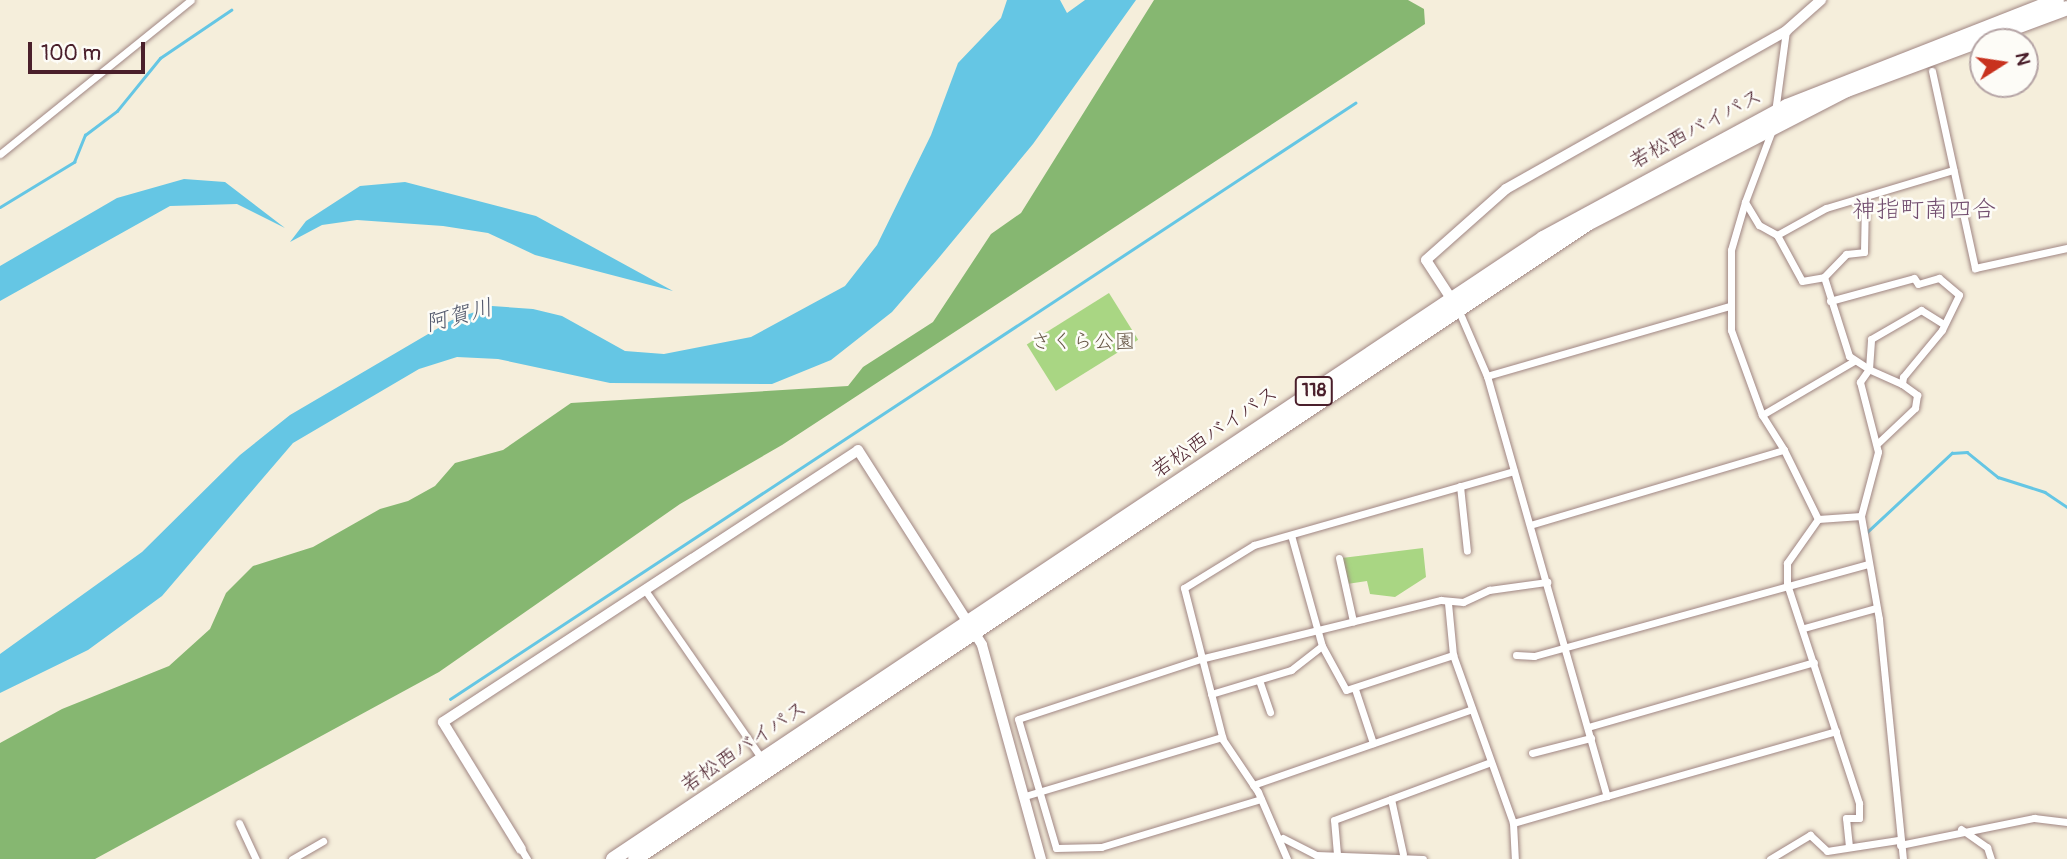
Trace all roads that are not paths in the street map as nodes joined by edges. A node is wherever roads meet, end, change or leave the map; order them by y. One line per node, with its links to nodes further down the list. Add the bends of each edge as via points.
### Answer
1 (191, 0): 8 (street)
2 (1821, 0): 5 (street)
3 (2056, 0): 7 (highway, 若松西バイパス / 118)
4 (2067, 8): 7 (highway, 若松西バイパス / 118)
5 (1786, 31): 7 (street); 16 (street, via 1506,189 1426,260)
6 (1932, 71): 9 (street)
7 (1774, 118): 11 (street); 16 (highway, 若松西バイパス / 118)
8 (0, 154)
9 (1953, 170): 10 (street); 13 (street, via 1975,268)
10 (1865, 200): 12 (street, via 1826,208); 14 (street, via 1864,253 1846,254)
11 (1745, 202): 12 (street, via 1759,225); 17 (street, via 1731,250)
12 (1777, 235): 14 (street, via 1802,281)
13 (2067, 248)
14 (1824, 277): 15 (street)
15 (1830, 300): 18 (street, via 1882,283 1939,278 1959,295); 19 (street)
16 (1454, 303): 21 (street); 41 (highway, 若松西バイパス / 118)
17 (1730, 306): 21 (street); 23 (street, via 1735,351)
18 (1943, 324): 20 (street, via 1921,310 1871,339); 22 (street)
19 (1854, 361): 20 (street); 23 (street)
20 (1870, 369): 22 (street); 24 (street, via 1860,382)
21 (1487, 376): 26 (street)
22 (1902, 384): 24 (street, via 1918,401)
23 (1762, 415): 25 (street)
24 (1878, 443): 28 (street)
25 (1784, 450): 29 (street); 30 (street)
26 (1514, 471): 27 (street); 30 (street)
27 (1460, 486): 31 (street); 32 (street)
28 (1861, 516): 29 (street); 34 (street)
29 (1818, 519): 36 (street, via 1787,563)
30 (1530, 525): 35 (street)
31 (1291, 535): 43 (street); 48 (street, via 1254,545 1184,588)
32 (1467, 551)
33 (1339, 558): 40 (street)
34 (1869, 564): 36 (street); 39 (street)
35 (1547, 582): 38 (street); 45 (street)
36 (1787, 584): 42 (street); 45 (street)
37 (645, 590): 41 (street, via 858,450); 61 (street); 79 (street, via 443,722)
38 (1448, 603): 40 (street); 46 (street)
39 (1876, 608): 42 (street); 75 (street)
40 (1353, 621): 43 (street)
41 (973, 628): 61 (highway, 若松西バイパス / 118); 65 (street); 86 (highway, 若松西バイパス / 118)
42 (1804, 628): 49 (street)
43 (1318, 629): 44 (street); 48 (street)
44 (1322, 646): 50 (street, via 1298,667); 51 (street, via 1343,686)
45 (1566, 647): 47 (street); 55 (street)
46 (1453, 655): 51 (street); 53 (street)
47 (1516, 655)
48 (1200, 659): 52 (street); 64 (street, via 1019,715)
49 (1814, 662): 55 (street); 56 (street)
50 (1259, 680): 52 (street); 54 (street)
51 (1355, 689): 59 (street)
52 (1211, 694): 57 (street)
53 (1470, 710): 59 (street); 62 (street)
54 (1270, 712)
55 (1588, 727): 58 (street)
56 (1836, 731): 66 (street); 76 (street, via 1859,803 1859,818 1846,818)
57 (1222, 737): 63 (street); 64 (street)
58 (1591, 738): 60 (street); 66 (street)
59 (1373, 743): 63 (street)
60 (1532, 753)
61 (763, 760): 85 (highway, 若松西バイパス / 118)
62 (1488, 763): 68 (street); 71 (street)
63 (1253, 785): 67 (street)
64 (1038, 792): 65 (street); 67 (street, via 1050,841 1056,848 1074,850)
65 (1025, 796): 87 (street)
66 (1607, 796): 71 (street)
67 (1261, 799): 73 (street)
68 (1391, 799): 78 (street, via 1334,820); 80 (street)
69 (2067, 822): 72 (street, via 2035,818)
70 (239, 823): 82 (street)
71 (1513, 823): 90 (street)
72 (1961, 829): 75 (street); 93 (street, via 1987,846)
73 (1283, 838): 81 (street); 88 (street)
74 (323, 841): 77 (street)
75 (1899, 843): 76 (street); 92 (street)
76 (1849, 847): 91 (street, via 1827,851 1810,835)
77 (306, 851): 83 (street); 84 (street)
78 (1337, 853): 80 (street); 81 (street)
79 (524, 854)
80 (1403, 854): 89 (street)
81 (1317, 857)
82 (256, 859)
83 (292, 859)
84 (310, 859)
85 (613, 859)
86 (635, 859)
87 (1041, 859)
88 (1287, 859)
89 (1423, 859)
90 (1515, 859)
91 (1770, 859)
92 (1903, 859)
93 (1991, 859)

